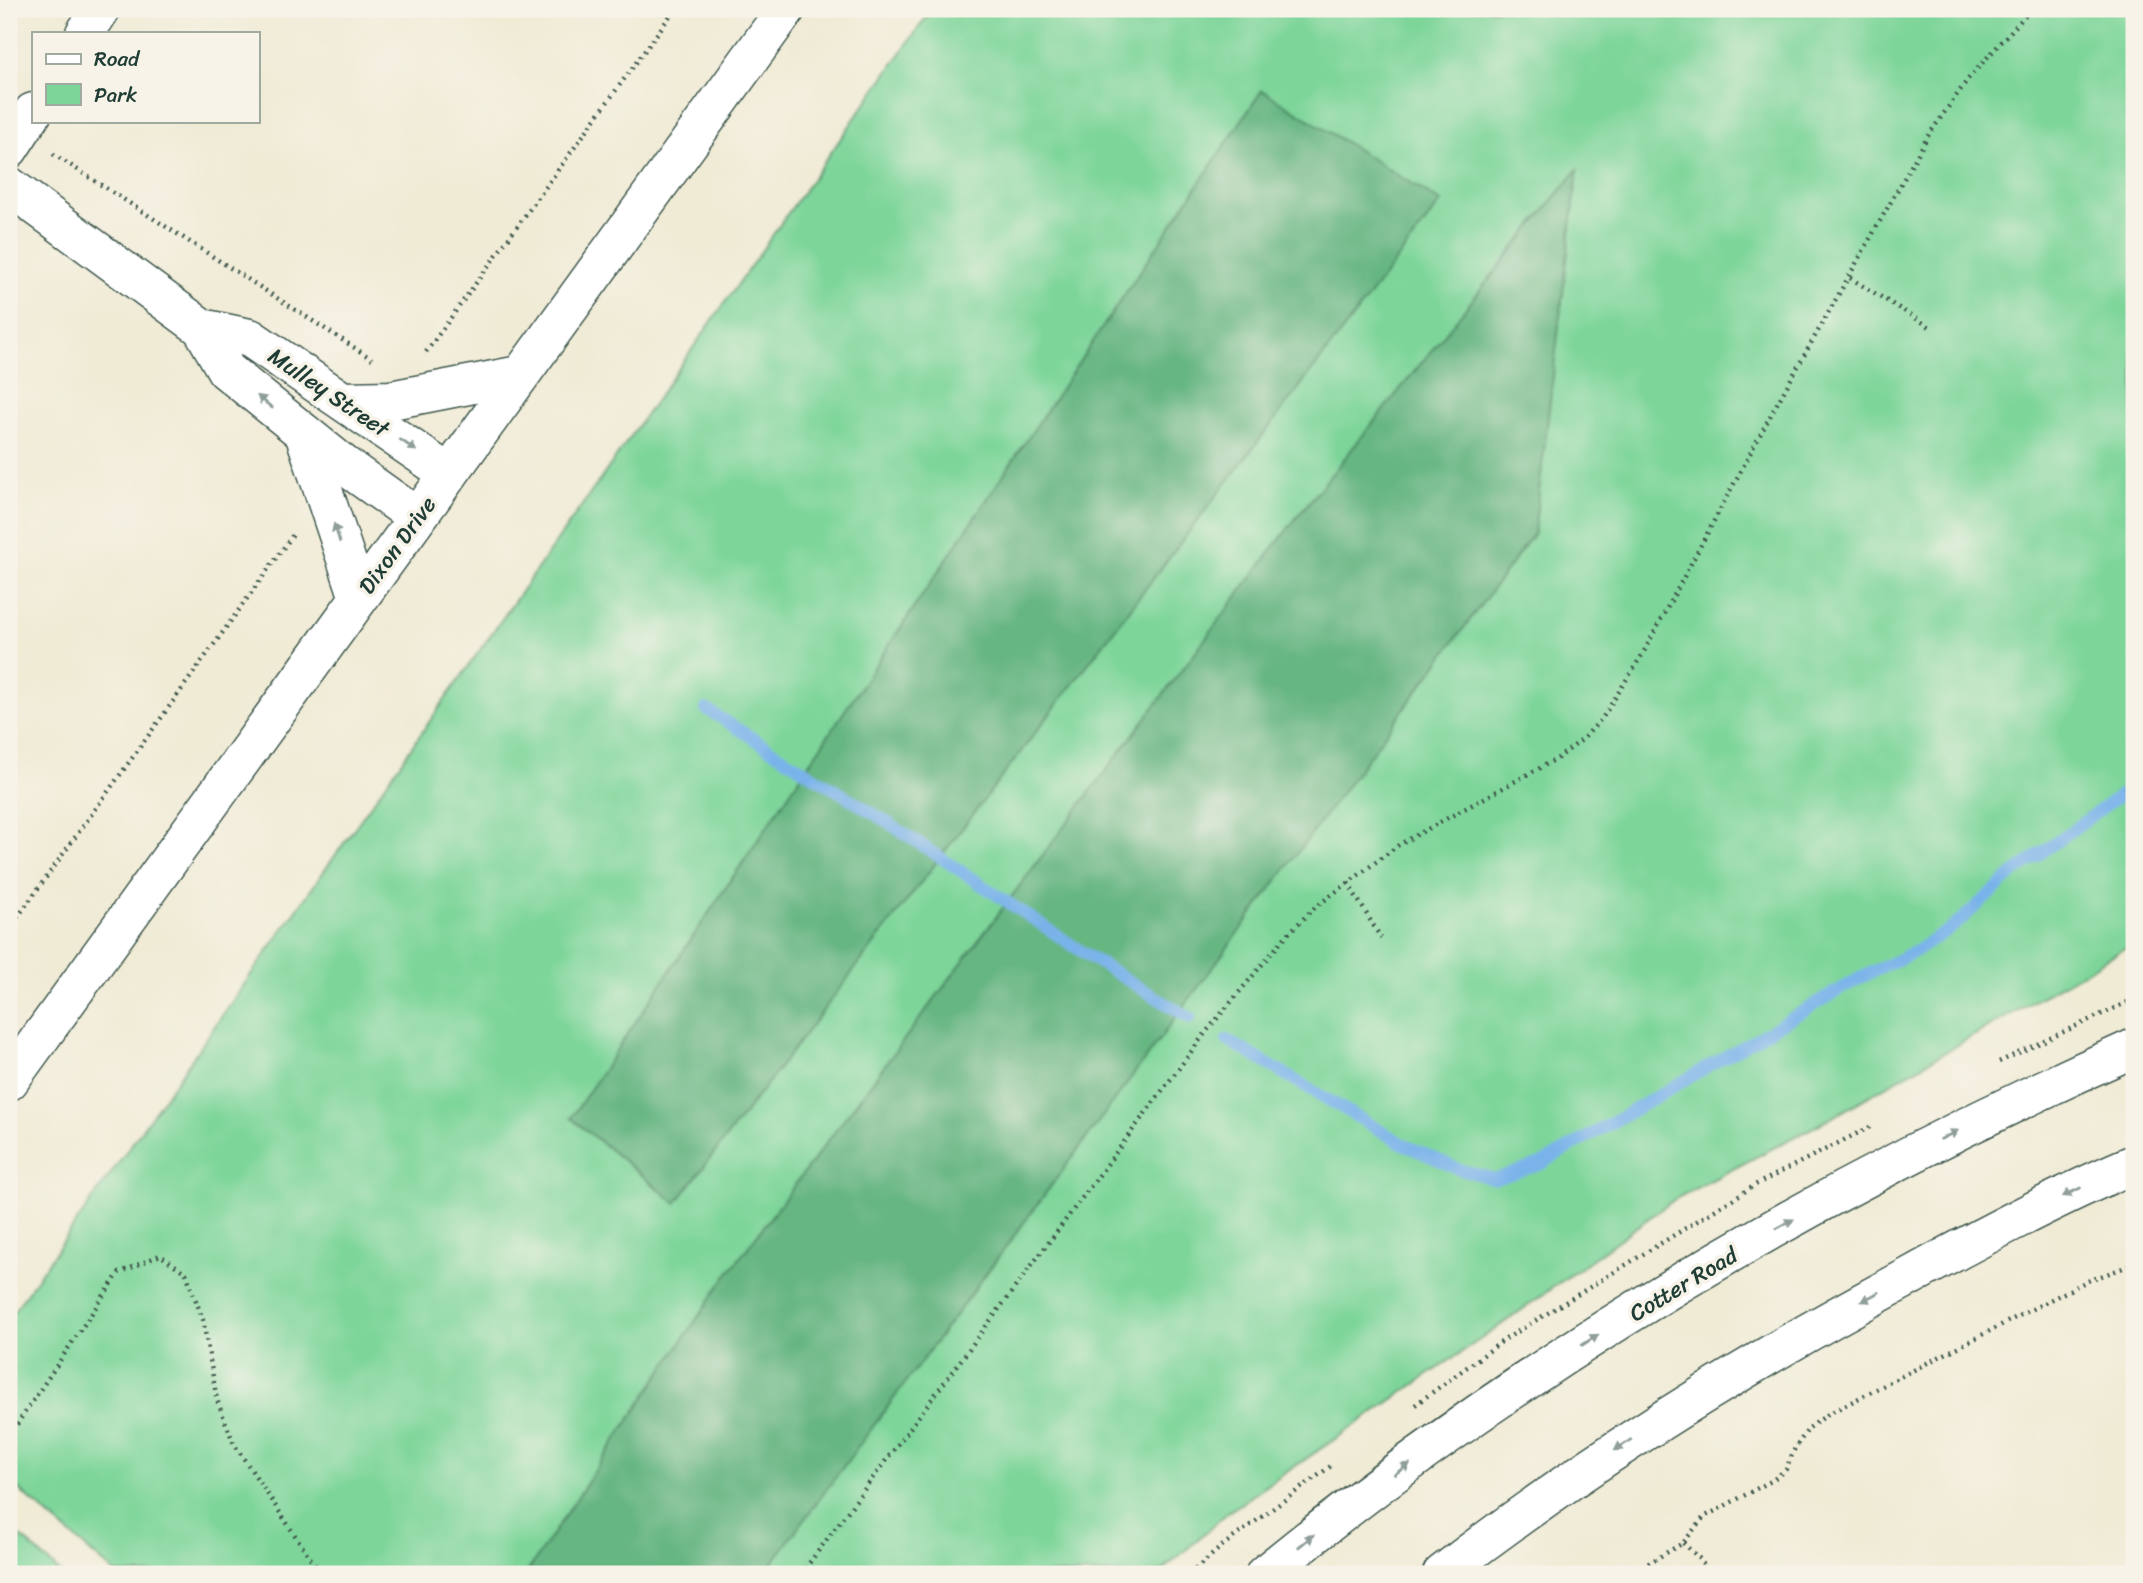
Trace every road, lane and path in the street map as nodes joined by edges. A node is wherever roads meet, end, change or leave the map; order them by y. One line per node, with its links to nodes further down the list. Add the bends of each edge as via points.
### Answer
1 (101, 9): 4 (main road)
2 (2031, 9): 7 (path, via 1946,107)
3 (776, 14): 11 (main road, Dixon Drive)
4 (86, 32)
5 (21, 131): 10 (path)
6 (9, 186): 9 (main road, Mulley Street)
7 (1850, 278): 8 (path); 17 (path, via 1603,718 1558,758 1399,844)
8 (1930, 327)
9 (202, 328): 12 (main road, Mulley Street, via 250,338); 13 (main road, Mulley Street, one-way to 9, via 226,370)
10 (382, 366)
11 (520, 375): 12 (main road, via 391,400); 14 (main road, Dixon Drive)
12 (343, 401): 14 (main road, Mulley Street, one-way to 14)
13 (304, 433): 15 (main road, Mulley Street); 16 (main road, one-way to 13)
14 (449, 474): 15 (main road, Dixon Drive)
15 (417, 517): 16 (main road, Dixon Drive)
16 (359, 598): 20 (main road, Dixon Drive)
17 (1348, 883): 18 (path); 26 (path, via 1286,936 1213,1023)
18 (1381, 938)
19 (2134, 1048): 27 (main road, Cotter Road, one-way to 19, via 1379,1485 1590,1340 1687,1280 1900,1160)
20 (9, 1081)
21 (2134, 1164): 28 (main road, one-way to 28, via 2012,1221 1691,1400 1510,1522)
22 (2134, 1264): 24 (path, via 2085,1282 1828,1414 1809,1428 1786,1469 1704,1517)
23 (9, 1436): 25 (path, via 119,1273 160,1255 186,1273 203,1320 217,1400 234,1444)
24 (1683, 1543): 29 (path); 30 (path)
25 (321, 1574)
26 (801, 1574)
27 (1265, 1574)
28 (1442, 1574)
29 (1630, 1574)
30 (1709, 1574)

